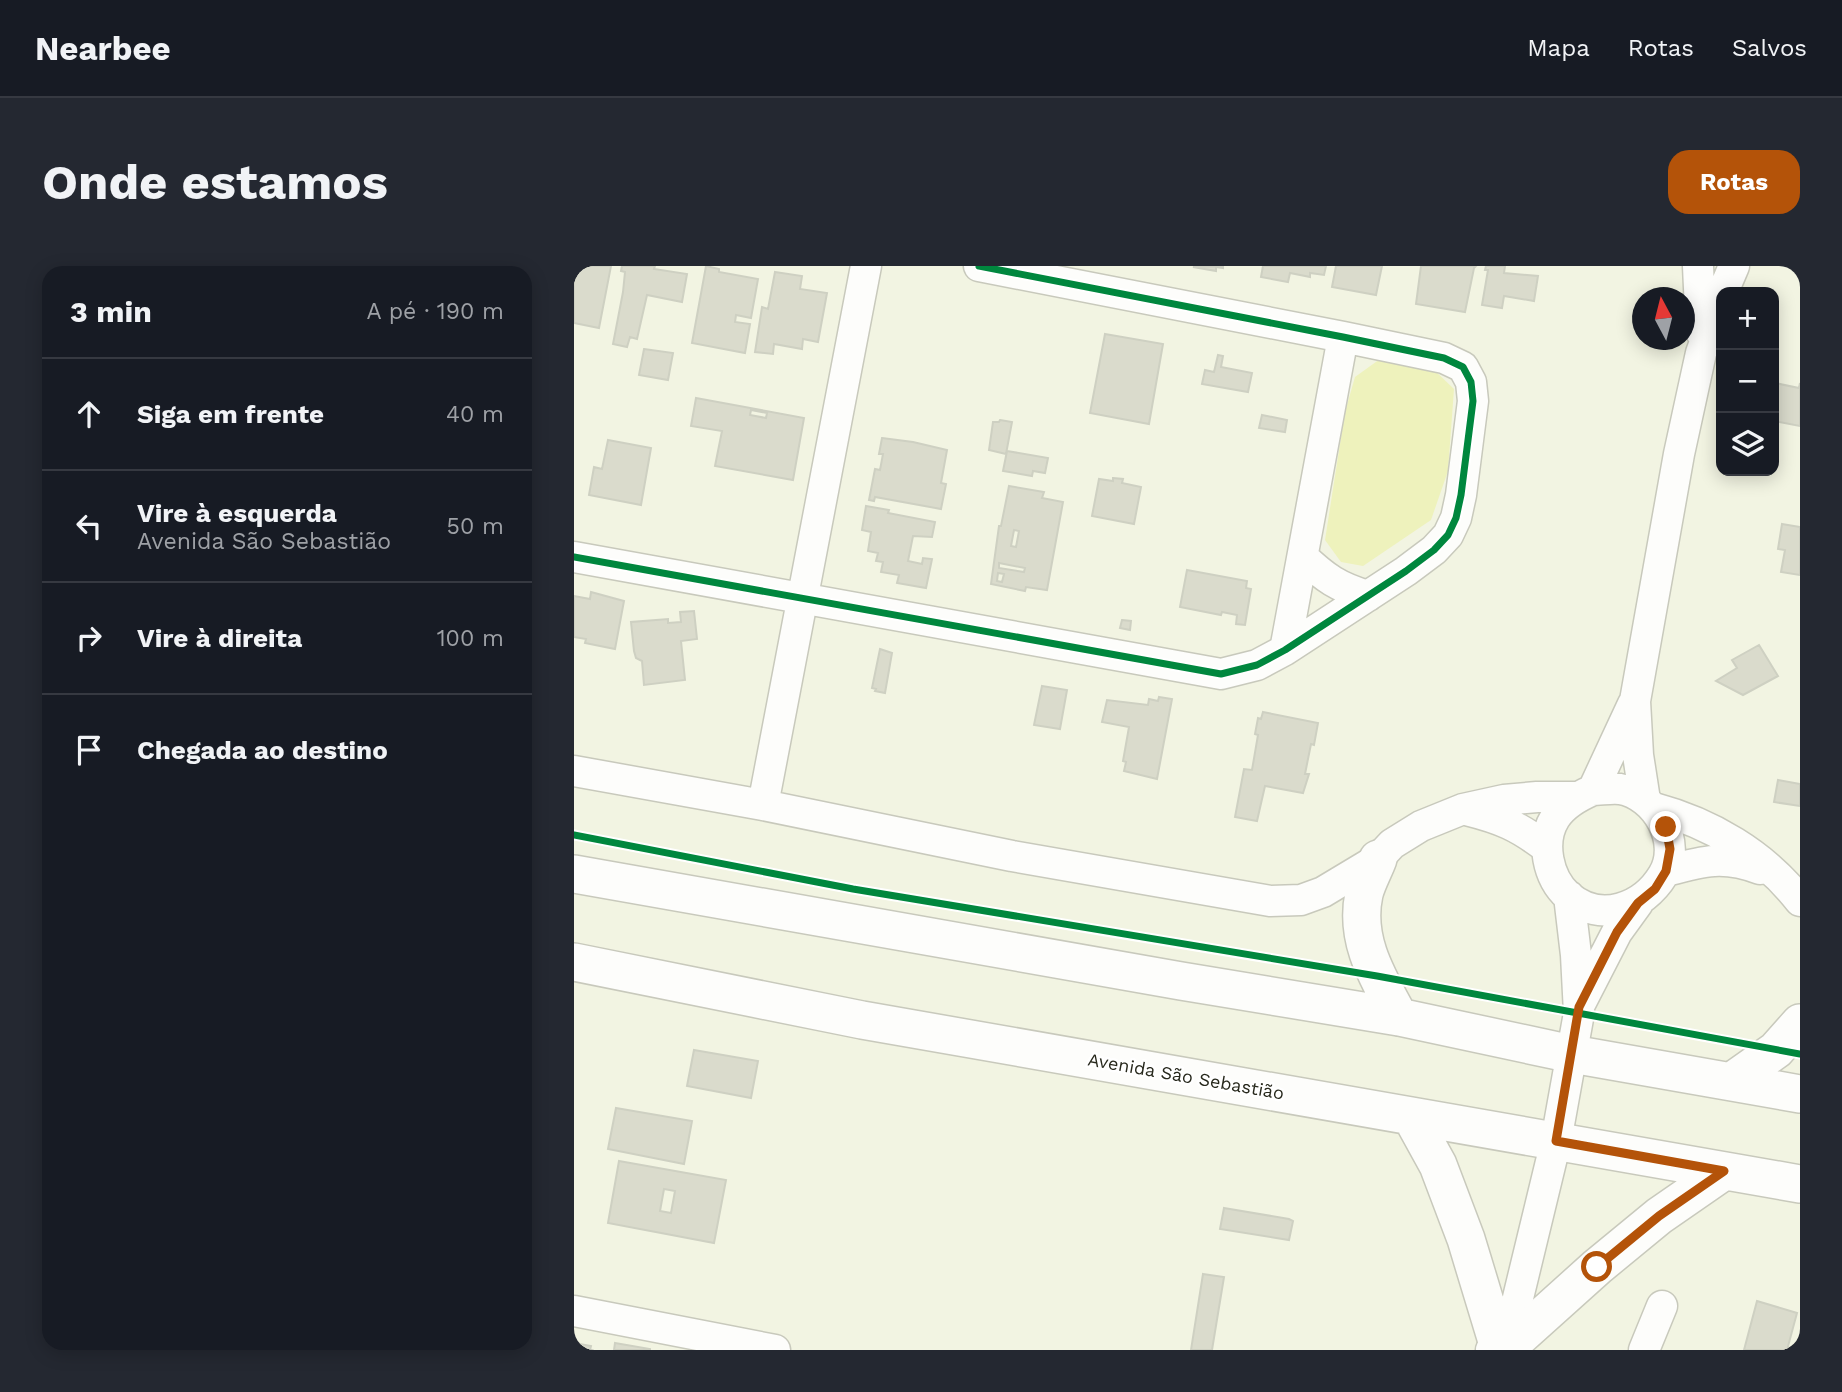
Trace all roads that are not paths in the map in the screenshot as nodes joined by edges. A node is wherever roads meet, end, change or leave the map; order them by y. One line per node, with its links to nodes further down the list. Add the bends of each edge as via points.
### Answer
1 (866, 266): 12 (street)
2 (979, 266): 7 (street)
3 (1698, 266): 8 (street)
4 (1734, 266): 5 (street)
5 (1725, 287)
6 (1716, 311): 8 (street)
7 (1343, 337): 10 (street); 11 (street, via 1444,358 1463,368 1472,391 1461,495 1448,535)
8 (1701, 353): 14 (street)
9 (574, 557): 12 (street)
10 (1303, 557): 11 (street, via 1342,588); 13 (street)
11 (1368, 596): 13 (street)
12 (802, 598): 13 (street, via 1221,674 1240,671); 18 (street)
13 (1285, 650)
14 (1635, 701): 16 (street); 17 (street, via 1638,755)
15 (574, 771): 18 (street)
16 (1584, 794): 17 (street, via 1620,789); 19 (street, via 1526,798); 20 (street, via 1555,819)
17 (1649, 804): 22 (street, via 1666,827 1670,849); 24 (street, via 1679,814 1753,853)
18 (763, 805): 21 (street, via 1012,856 1270,901 1312,896)
19 (1463, 810): 20 (street, via 1520,828); 21 (street, via 1421,826)
20 (1547, 848): 25 (street, via 1552,874)
21 (1378, 859): 30 (main road, via 1364,892 1363,941)
22 (1666, 871): 24 (street, via 1705,860 1730,859); 27 (street, via 1655,889)
23 (574, 874): 30 (main road)
24 (1780, 877): 26 (street)
25 (1569, 896): 27 (street, via 1590,908 1614,910); 29 (street)
26 (1800, 901)
27 (1638, 903): 29 (street, via 1617,932)
28 (574, 962): 35 (main road, Avenida São Sebastião, via 862,1020)
29 (1579, 1007): 32 (street)
30 (1399, 1017): 32 (main road)
31 (1800, 1023): 33 (main road, via 1776,1049)
32 (1572, 1054): 33 (main road); 36 (street)
33 (1732, 1080): 34 (main road)
34 (1800, 1094)
35 (1411, 1116): 36 (main road, Avenida São Sebastião); 41 (main road, via 1438,1165)
36 (1556, 1141): 37 (main road, Avenida São Sebastião); 41 (street, via 1517,1302 1508,1314)
37 (1724, 1171): 38 (main road, Avenida São Sebastião); 41 (main road, via 1659,1216)
38 (1800, 1184)
39 (1662, 1306): 43 (street)
40 (574, 1311): 42 (street)
41 (1505, 1344)
42 (775, 1350)
43 (1644, 1350)

